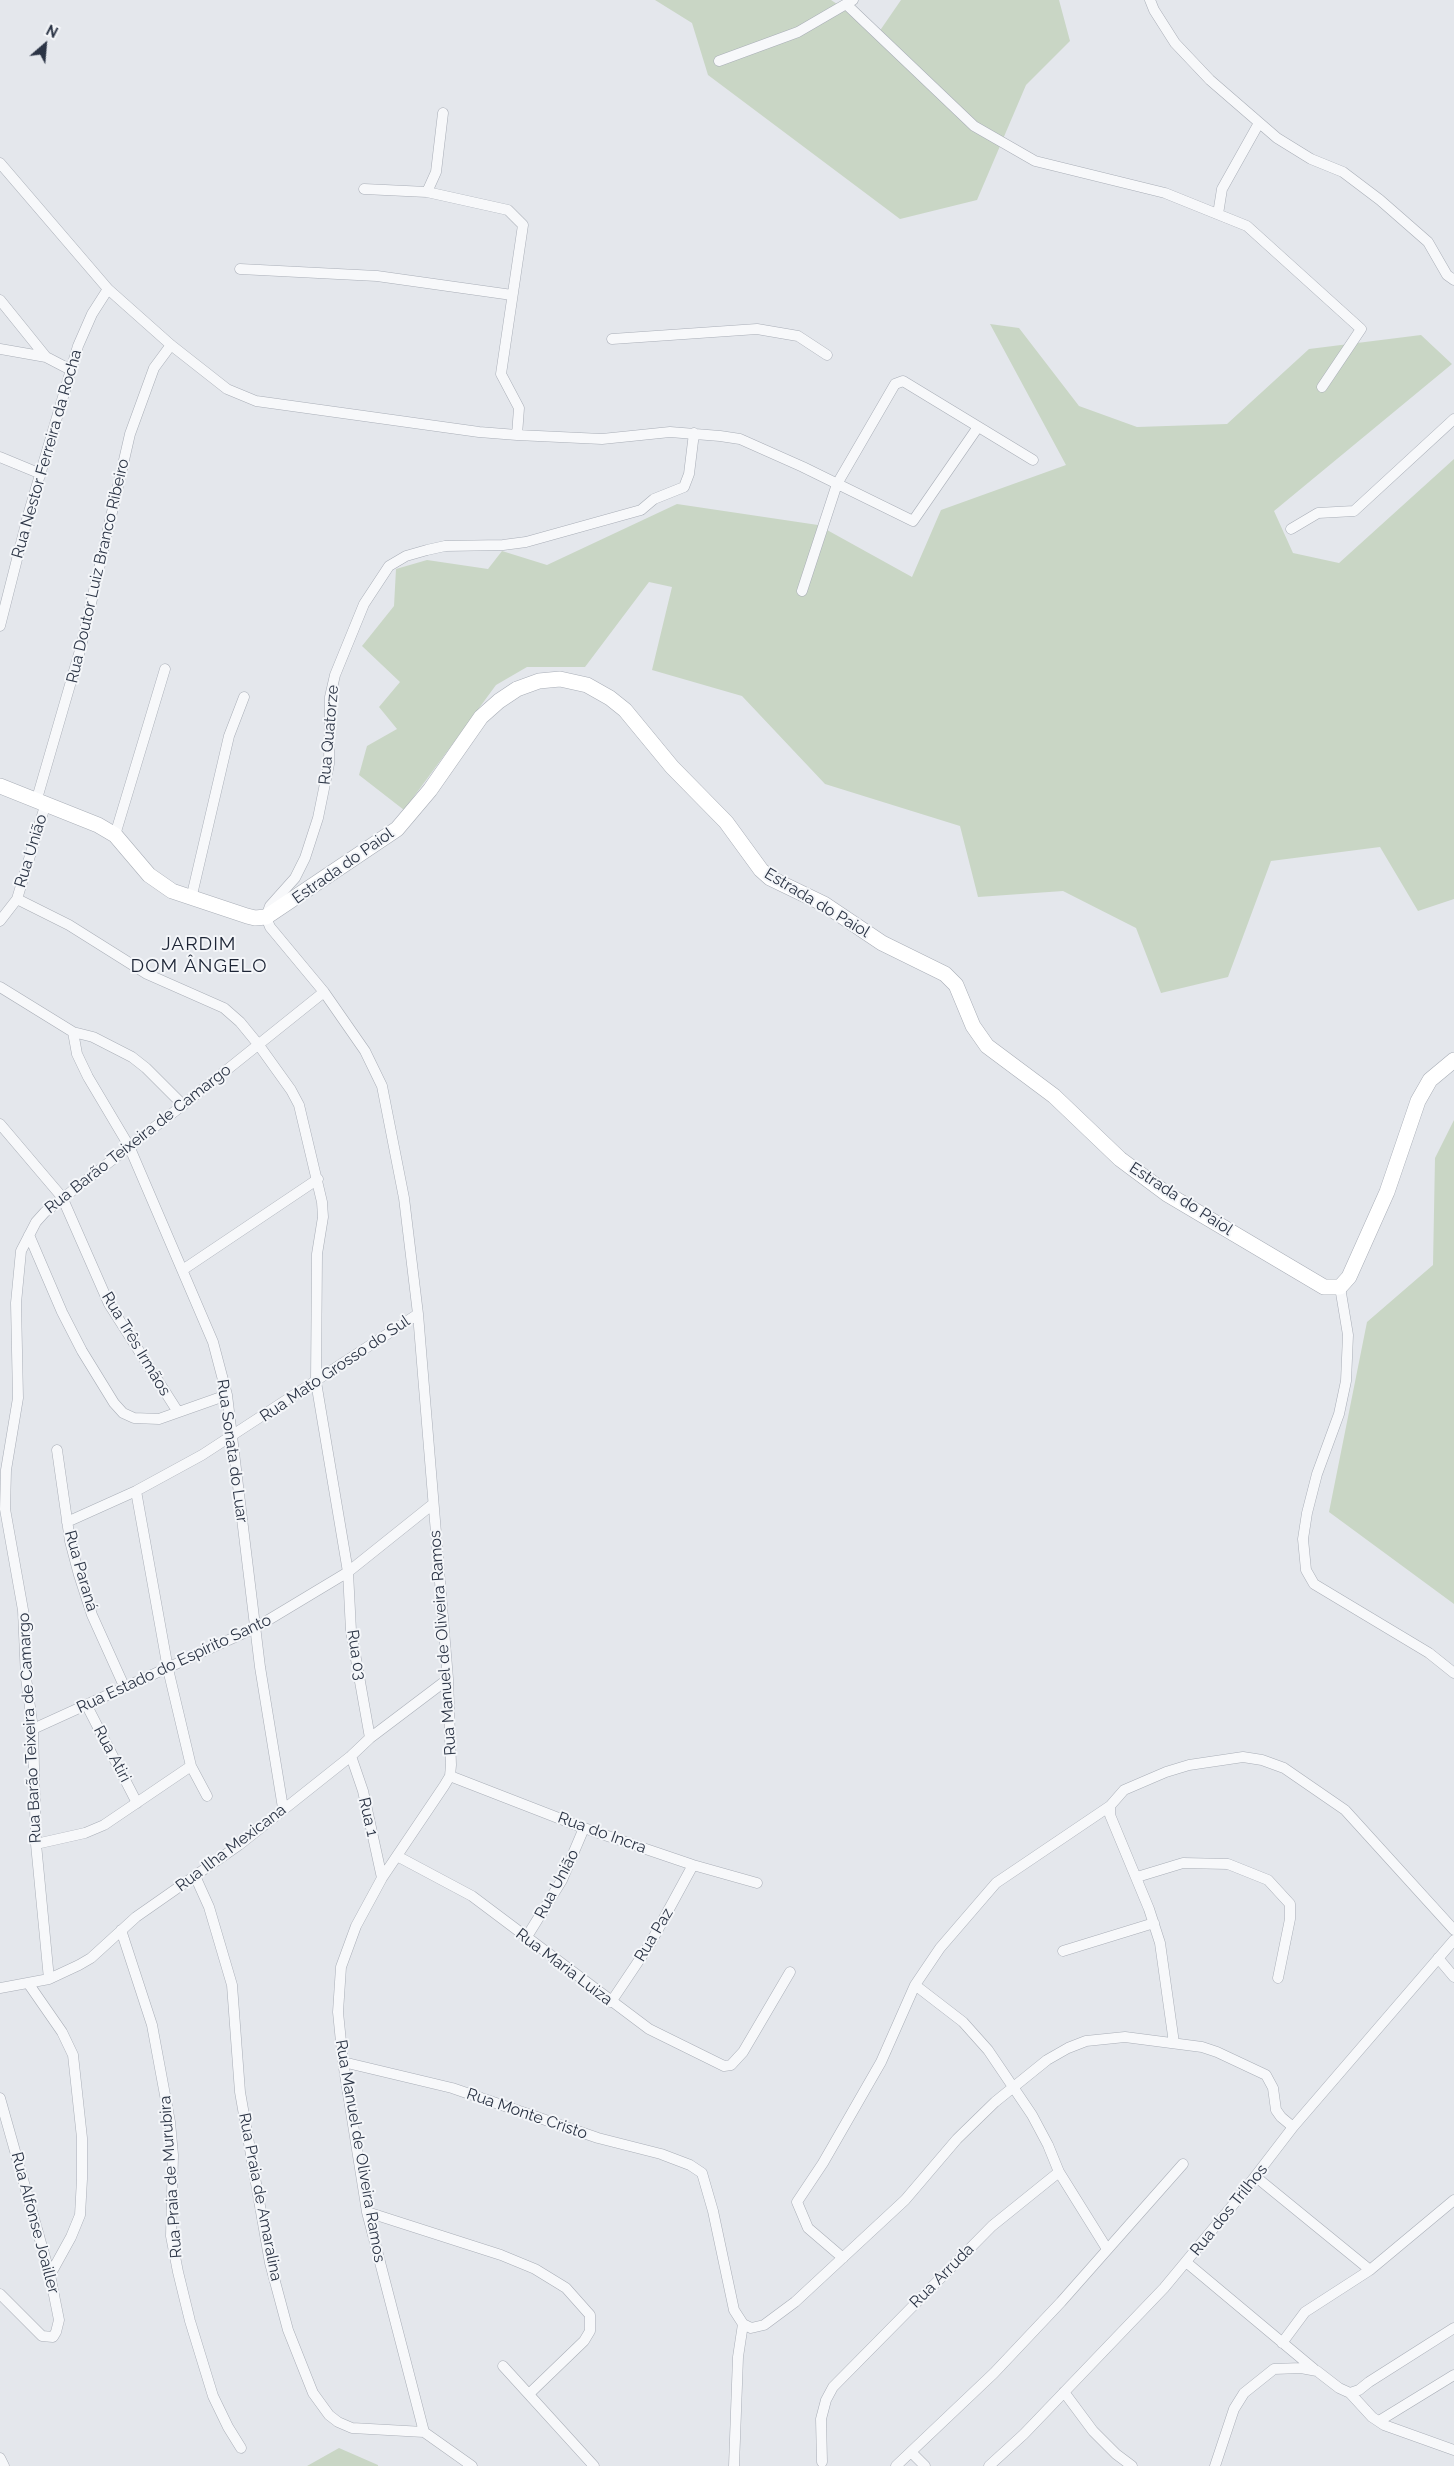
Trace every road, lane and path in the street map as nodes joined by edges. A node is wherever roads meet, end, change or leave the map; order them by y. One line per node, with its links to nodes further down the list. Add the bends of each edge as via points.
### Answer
1 (1150, 0): 5 (street, via 1175,43 1210,80)
2 (850, 2): 3 (street, via 798,32); 9 (street, via 974,126 1034,161 1165,193)
3 (719, 62)
4 (443, 113): 8 (street, via 436,172)
5 (1259, 123): 9 (street, via 1222,189); 11 (street, via 1311,158 1343,172 1380,200 1428,242 1447,276)
6 (0, 163): 12 (street)
7 (364, 189): 8 (street)
8 (427, 192): 13 (street, via 508,210 524,225)
9 (1218, 214): 21 (street, via 1246,226 1361,329)
10 (240, 269): 13 (street, via 377,276)
11 (1454, 280)
12 (108, 289): 16 (street); 20 (street, Rua Nestor Ferreira da Rocha, via 86,327)
13 (512, 295): 25 (street, via 501,374 519,408)
14 (0, 300): 19 (street)
15 (612, 339): 18 (street, via 758,329 798,336)
16 (171, 345): 25 (street, via 227,389 256,401); 36 (street, Rua Doutor Luiz Branco Ribeiro, via 154,368 130,434)
17 (0, 348): 19 (street)
18 (827, 355)
19 (46, 357): 20 (street)
20 (71, 370): 28 (street, Rua Nestor Ferreira da Rocha)
21 (1322, 388)
22 (1454, 419): 30 (street, via 1354,511 1318,513)
23 (978, 427): 27 (street); 29 (street, via 913,521); 29 (street, via 903,381 895,384)
24 (694, 433): 25 (street, via 670,432 602,439); 29 (street, via 740,439); 40 (street, Rua Quatorze, via 689,474 684,487 654,499 641,510 503,546 445,546 406,556 389,566 351,632 335,675 330,697 329,764 311,842 295,878 270,906)
25 (517, 435)
26 (0, 457): 28 (street)
27 (1033, 460)
28 (41, 474): 32 (street, Rua Nestor Ferreira da Rocha)
29 (837, 484): 31 (street)
30 (1291, 529)
31 (802, 590)
32 (0, 626)
33 (165, 669): 37 (street)
34 (244, 697): 38 (street, via 229,736)
35 (0, 786): 36 (street)
36 (41, 804): 37 (street, via 98,825); 39 (street, Rua União)
37 (114, 835): 38 (street, via 149,876 172,891)
38 (191, 898): 40 (street, via 246,916)
39 (16, 899): 41 (street, Rua União); 45 (street, Rua 03, via 69,925 147,974 224,1008)
40 (266, 916): 43 (street, Rua Manuel de Oliveira Ramos, via 270,927); 54 (street, Estrada do Paiol, via 397,829 419,805 481,717 499,701 539,681 560,679 587,685 625,710 672,767 726,822 760,870 782,885 824,904 882,943 945,974 956,985 973,1026 986,1046 1054,1096 1120,1159 1168,1194 1308,1278 1324,1286)
41 (0, 921)
42 (0, 987): 44 (street)
43 (324, 992): 45 (street, Rua Barão Teixeira de Camargo); 55 (street, Rua Manuel de Oliveira Ramos, via 365,1052 382,1086 404,1198)
44 (73, 1032): 47 (street, via 93,1037 132,1057); 49 (street, Rua Sonata do Luar, via 77,1054 88,1077)
45 (258, 1044): 47 (street, Rua Barão Teixeira de Camargo); 50 (street, Rua 03, via 299,1105)
46 (1454, 1060): 54 (street, via 1430,1080 1418,1101 1387,1192)
47 (184, 1105): 49 (street, Rua Barão Teixeira de Camargo)
48 (0, 1124): 51 (street, Rua Três Irmãos)
49 (130, 1146): 51 (street, Rua Barão Teixeira de Camargo); 53 (street, Rua Sonata do Luar)
50 (318, 1179): 53 (street); 56 (street, Rua 03, via 323,1217 317,1254)
51 (62, 1197): 52 (street, Rua Barão Teixeira de Camargo, via 45,1212); 58 (street, Rua Três Irmãos, via 110,1304)
52 (29, 1235): 58 (street, via 62,1312 114,1403 123,1412 140,1419 159,1419); 71 (street, Rua Barão Teixeira de Camargo, via 18,1266 18,1398 4,1486 23,1610 26,1678)
53 (184, 1269): 57 (street, Rua Sonata do Luar, via 213,1342)
54 (1344, 1282): 67 (street, via 1348,1334 1346,1381 1339,1414 1316,1474 1307,1514 1303,1540 1306,1570 1314,1584 1429,1654)
55 (418, 1314): 56 (street, Rua Mato Grosso do Sul); 62 (street, Rua Manuel de Oliveira Ramos)
56 (316, 1382): 59 (street, Rua Mato Grosso do Sul); 64 (street, Rua 03)
57 (227, 1395): 58 (street); 59 (street, Rua Sonata do Luar)
58 (178, 1412)
59 (233, 1437): 61 (street, Rua Mato Grosso do Sul); 65 (street, Rua Sonata do Luar)
60 (57, 1450): 63 (street, Rua Paraná)
61 (136, 1491): 63 (street, Rua Mato Grosso do Sul); 66 (street)
62 (433, 1504): 64 (street, Rua Estado do Espírito Santo); 68 (street, Rua Manuel de Oliveira Ramos)
63 (67, 1522): 69 (street, Rua Paraná, via 84,1592)
64 (348, 1572): 65 (street, Rua Estado do Espírito Santo); 72 (street, Rua 03, via 351,1630)
65 (255, 1628): 66 (street, Rua Estado do Espírito Santo); 79 (street, Rua Sonata do Luar)
66 (168, 1669): 69 (street, Rua Estado do Espírito Santo); 74 (street)
67 (1454, 1673)
68 (448, 1679): 72 (street, Rua Ilha Mexicana); 75 (street, Rua Manuel de Oliveira Ramos)
69 (124, 1686): 70 (street, Rua Estado do Espírito Santo)
70 (87, 1706): 71 (street, Rua Estado do Espírito Santo); 77 (street, Rua Atiri)
71 (33, 1729): 81 (street, Rua Barão Teixeira de Camargo)
72 (370, 1738): 73 (street, Rua Ilha Mexicana)
73 (351, 1756): 79 (street, Rua Ilha Mexicana); 85 (street, Rua 1, via 363,1790)
74 (191, 1766): 76 (street); 77 (street)
75 (450, 1776): 80 (street, Rua do Incra); 82 (street, Rua Manuel de Oliveira Ramos)
76 (207, 1796)
77 (137, 1803): 81 (street, via 96,1830)
78 (1110, 1806): 86 (street, via 1110,1815); 90 (street, via 1124,1790 1189,1765 1244,1757 1270,1762 1345,1810); 100 (street, via 996,1883 940,1948)
79 (283, 1808): 84 (street, Rua Ilha Mexicana)
80 (584, 1828): 83 (street, Rua do Incra); 91 (street, Rua União, via 562,1880)
81 (36, 1844): 98 (street, Rua Barão Teixeira de Camargo)
82 (397, 1856): 85 (street, Rua Manuel de Oliveira Ramos); 91 (street, Rua Maria Luiza, via 472,1896)
83 (693, 1865): 87 (street, Rua do Incra); 102 (street, Rua Paz, via 650,1944)
84 (195, 1876): 89 (street, Rua Ilha Mexicana); 129 (street, Rua Praia de Amaralina, via 232,1985 240,2092 249,2151 270,2263 299,2361 313,2393 338,2422 352,2428)
85 (382, 1878): 104 (street, Rua Manuel de Oliveira Ramos, via 356,1926 341,1967 338,2019)
86 (1137, 1878): 88 (street); 97 (street, via 1192,1863 1228,1864 1268,1880 1290,1904)
87 (757, 1884)
88 (1154, 1923): 93 (street); 103 (street, via 1160,1943)
89 (121, 1930): 98 (street, Rua Ilha Mexicana, via 79,1965); 130 (street, Rua Praia de Murubira, via 152,2024 170,2122 171,2236 178,2272 214,2396)
90 (1454, 1930)
91 (526, 1938): 102 (street, Rua Maria Luiza)
92 (1454, 1940): 94 (street, Rua dos Trilhos)
93 (1063, 1951)
94 (1438, 1958): 96 (street); 107 (street, Rua dos Trilhos)
95 (790, 1972): 102 (street, Rua Maria Luiza, via 752,2038 731,2065 724,2066 662,2037)
96 (1454, 1977)
97 (1278, 1978)
98 (49, 1979): 99 (street, Rua Ilha Mexicana)
99 (28, 1983): 101 (street, Rua Ilha Mexicana); 117 (street, via 62,2032 73,2055 82,2138 80,2215 72,2237)
100 (915, 1985): 105 (street, via 963,2022); 114 (street, via 881,2062 797,2202 808,2228)
101 (0, 1988)
102 (612, 2002)
103 (1174, 2042): 105 (street, via 1125,2037 1086,2041 1047,2060); 107 (street, via 1217,2052 1266,2075 1273,2088 1276,2110)
104 (343, 2062): 112 (street, Rua Manuel de Oliveira Ramos); 119 (street, Rua Monte Cristo, via 452,2088 696,2168 705,2179 734,2310)
105 (1014, 2086): 109 (street, via 1048,2145); 114 (street, via 957,2139 905,2200)
106 (0, 2098): 117 (street, Rua Alfonse Joailler)
107 (1293, 2126): 110 (street, Rua dos Trilhos)
108 (1183, 2164): 113 (street)
109 (1059, 2172): 113 (street); 134 (street, Rua Arruda, via 992,2226 832,2387 821,2419)
110 (1256, 2177): 115 (street, Rua dos Trilhos); 116 (street)
111 (1454, 2200): 116 (street)
112 (368, 2212): 127 (street, via 501,2255 535,2269 566,2288 590,2315 590,2331 584,2341); 129 (street, Rua Manuel de Oliveira Ramos, via 386,2293)
113 (1108, 2249): 132 (street, via 994,2373)
114 (843, 2258): 119 (street, via 772,2321 756,2328)
115 (1186, 2262): 121 (street); 125 (street, Rua dos Trilhos)
116 (1370, 2270): 121 (street, via 1305,2312)
117 (50, 2275): 118 (street, Rua Alfonse Joailler, via 59,2320 52,2336 42,2336)
118 (0, 2294)
119 (743, 2324): 138 (street, via 738,2357)
120 (1454, 2328): 126 (street)
121 (1282, 2343): 123 (street)
122 (503, 2366): 127 (street)
123 (1316, 2371): 126 (street); 143 (street, via 1274,2369 1244,2393 1234,2409)
124 (1454, 2375): 128 (street)
125 (1064, 2392): 141 (street, Rua dos Trilhos); 142 (street, via 1093,2431)
126 (1350, 2393): 128 (street)
127 (530, 2394): 137 (street)
128 (1379, 2421): 131 (street)
129 (424, 2432): 136 (street)
130 (240, 2448)
131 (1454, 2450)
132 (911, 2452): 139 (street); 140 (street)
133 (0, 2458): 135 (street)
134 (822, 2462)
135 (4, 2466)
136 (472, 2466)
137 (594, 2466)
138 (734, 2466)
139 (896, 2466)
140 (925, 2466)
141 (989, 2466)
142 (1132, 2466)
143 (1215, 2466)

